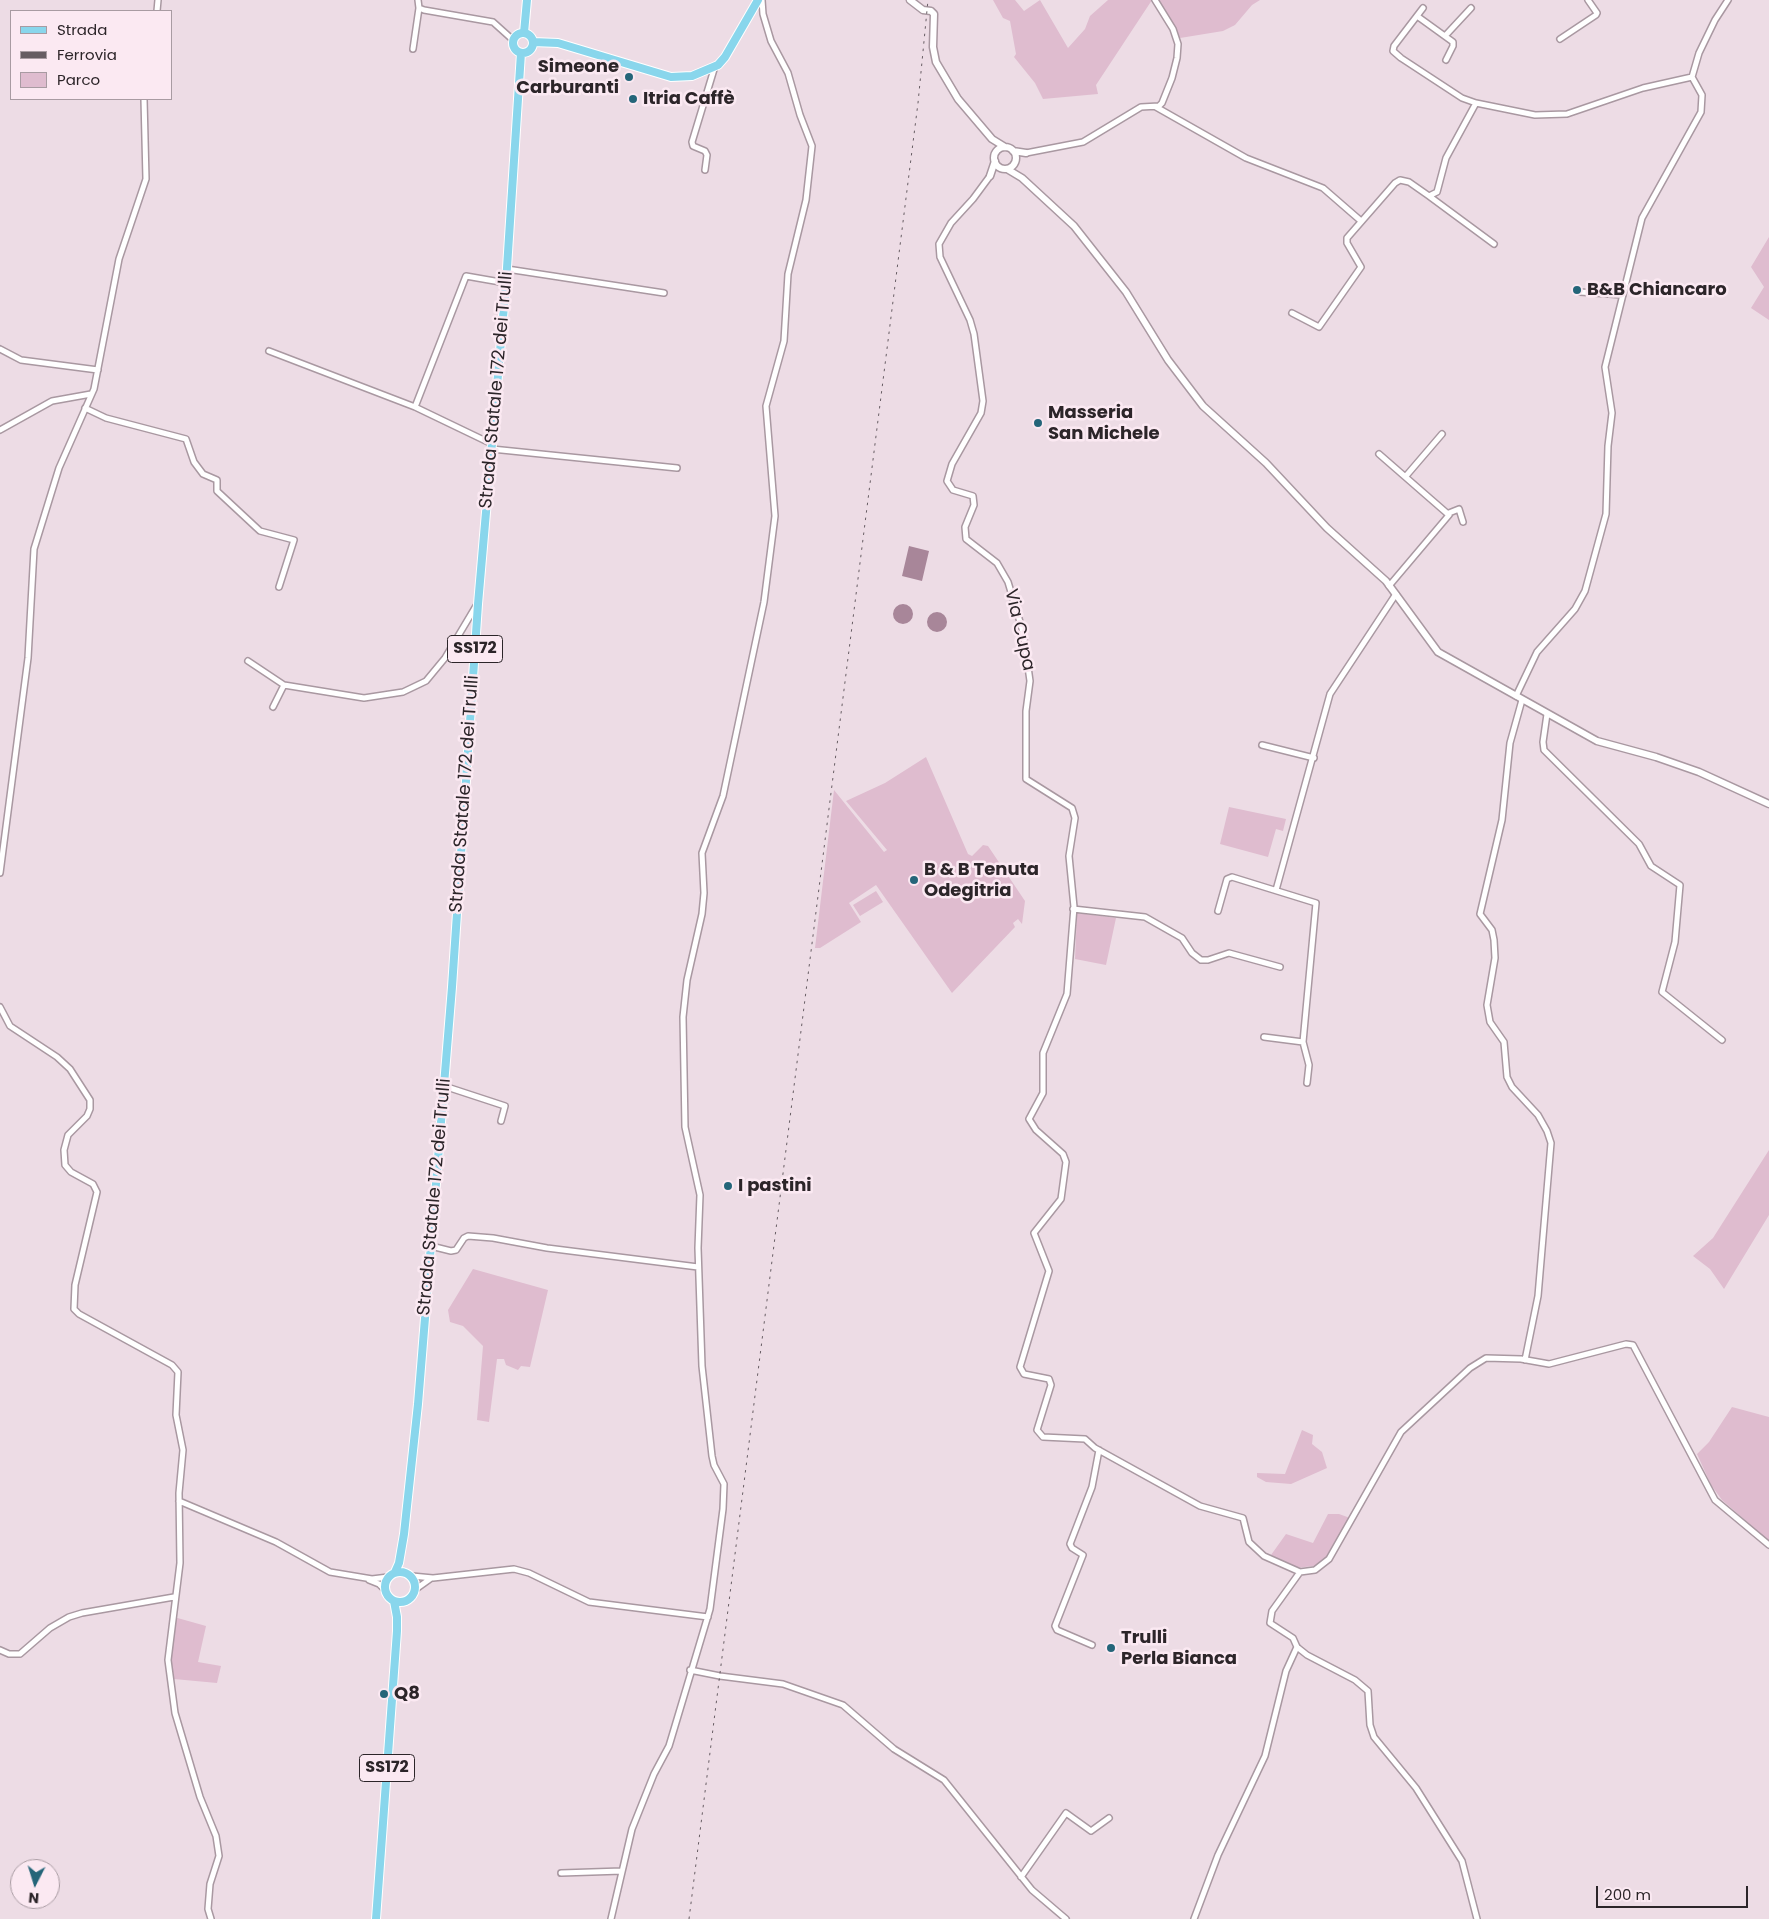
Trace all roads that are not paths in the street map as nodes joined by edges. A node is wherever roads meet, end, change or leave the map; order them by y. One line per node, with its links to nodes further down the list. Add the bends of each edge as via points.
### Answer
1 (418, 0): 9 (street)
2 (527, 0): 13 (main road)
3 (758, 0): 21 (main road, via 731,49)
4 (762, 0): 86 (street, via 766,23 776,52 788,73 812,146 806,200 788,274 784,341 766,406 775,516 764,602 723,796 702,853 702,914 687,980 683,1017 685,1127 700,1195)
5 (910, 0): 26 (street, via 934,14 936,62 958,99)
6 (1156, 0): 25 (street, via 1178,44 1169,90 1162,103)
7 (1588, 0): 15 (street, via 1596,15)
8 (1728, 0): 22 (street, via 1714,20)
9 (419, 8): 16 (street, via 493,22); 18 (street)
10 (1422, 8): 12 (street)
11 (1471, 8): 14 (street)
12 (1417, 16): 14 (street); 24 (street, via 1393,51 1462,98)
13 (524, 32): 16 (main road); 17 (main road)
14 (1446, 36): 20 (street, via 1453,42)
15 (1560, 39)
16 (513, 40): 19 (main road, via 513,47)
17 (533, 42): 19 (main road, via 530,50); 21 (main road, via 558,43 671,77 692,76)
18 (413, 49)
19 (521, 53): 40 (main road, Strada Statale 172 dei Trulli / SS172)
20 (1446, 60)
21 (715, 66): 34 (street, via 692,142 707,155)
22 (1692, 77): 24 (street, via 1643,88 1567,114 1534,115); 44 (street, via 1702,95 1701,112 1643,214)
23 (144, 100): 48 (street, via 146,179 119,259)
24 (1476, 103): 37 (street, via 1446,158 1437,192)
25 (1156, 106): 30 (street, via 1141,108 1083,142); 38 (street, via 1246,158 1323,188)
26 (992, 139): 27 (street); 29 (street)
27 (1005, 148): 28 (street); 29 (street)
28 (1013, 151): 30 (street); 31 (street)
29 (996, 153): 32 (street)
30 (1026, 153): 31 (street)
31 (1016, 160): 33 (street); 36 (street)
32 (995, 161): 33 (street); 35 (street)
33 (1005, 168): 35 (street); 36 (street)
34 (705, 170)
35 (990, 176): 75 (street, Via Cupa, via 951,223 939,244 940,257 974,334 983,401 981,413 952,464 947,481 953,490 973,496 974,505 965,526 966,539 997,563 1008,582 1020,624 1030,681 1026,711 1026,779 1074,812 1069,856)
36 (1022, 178): 60 (street, via 1074,226 1126,292 1168,360 1203,406 1266,463 1327,528)
37 (1429, 196): 38 (street, via 1408,182 1398,181); 39 (street)
38 (1361, 221): 45 (street, via 1346,240 1361,267 1319,327)
39 (1494, 244)
40 (507, 269): 41 (main road, Strada Statale 172 dei Trulli / SS172); 43 (street)
41 (506, 283): 50 (street, via 466,276); 54 (main road, Strada Statale 172 dei Trulli / SS172)
42 (1580, 292): 44 (street)
43 (664, 293)
44 (1623, 295): 66 (street, via 1605,367 1612,418 1606,514 1600,538 1576,609 1537,652)
45 (1292, 313)
46 (0, 349): 48 (street, via 21,360)
47 (269, 351): 50 (street)
48 (98, 370): 49 (street)
49 (92, 394): 51 (street); 52 (street, via 52,401)
50 (415, 407): 54 (street)
51 (85, 408): 61 (street, via 106,418 186,439 194,462 203,474 217,480 217,491 260,531 294,540); 73 (street, via 59,468 34,549 28,658)
52 (0, 430)
53 (1442, 434): 57 (street)
54 (492, 446): 56 (street); 63 (main road, Strada Statale 172 dei Trulli / SS172)
55 (1379, 454): 57 (street)
56 (677, 468)
57 (1406, 476): 58 (street)
58 (1449, 513): 59 (street, via 1459,509); 60 (street, via 1449,517)
59 (1463, 522)
60 (1389, 586): 62 (street)
61 (278, 588)
62 (1396, 594): 66 (street, via 1438,652); 71 (street, via 1330,694)
63 (478, 604): 65 (street, via 426,682 403,692 364,698); 83 (main road, Strada Statale 172 dei Trulli / SS172)
64 (248, 661): 65 (street)
65 (284, 685): 68 (street)
66 (1516, 696): 67 (street)
67 (1522, 700): 69 (street); 87 (street, via 1510,743 1502,820 1480,914 1492,930 1494,940 1495,958 1487,1005 1490,1022 1504,1042 1507,1077 1543,1122 1551,1143 1538,1296)
68 (273, 707)
69 (1547, 714): 72 (street, via 1602,743 1698,772); 80 (street, via 1544,750 1639,844 1651,866 1680,884 1675,942 1662,992)
70 (1262, 745): 71 (street)
71 (1314, 758): 74 (street)
72 (1769, 804)
73 (0, 873)
74 (1276, 890): 76 (street, via 1229,877); 81 (street, via 1316,904)
75 (1074, 909): 77 (street, via 1145,917 1182,938 1201,960 1229,952); 88 (street, Via Cupa, via 1067,994 1043,1053 1043,1093 1030,1119 1036,1130 1063,1154 1066,1162 1061,1199 1034,1233 1049,1271 1020,1367 1024,1374 1049,1379 1051,1385 1037,1430 1043,1437 1085,1439)
76 (1218, 911)
77 (1280, 967)
78 (0, 1007): 89 (street, via 10,1026 70,1069 90,1100 87,1116 68,1135 64,1150 65,1165 93,1184 97,1192 76,1285 74,1309 172,1365 178,1372 176,1415 183,1450)
79 (1264, 1037): 81 (street)
80 (1722, 1040)
81 (1303, 1042): 82 (street, via 1310,1065)
82 (1307, 1083)
83 (444, 1086): 84 (street, via 505,1106); 85 (main road, Strada Statale 172 dei Trulli / SS172)
84 (501, 1121)
85 (431, 1246): 86 (street, via 456,1250 468,1236); 90 (main road, Strada Statale 172 dei Trulli / SS172)
86 (698, 1267): 103 (street, via 702,1366 712,1456 724,1484 713,1598)
87 (1524, 1360): 91 (street, via 1548,1364 1626,1344 1633,1345 1715,1500); 92 (street, via 1486,1358 1414,1417 1387,1453 1330,1560 1315,1570)
88 (1099, 1450): 92 (street, via 1200,1506 1243,1518 1249,1542 1256,1549 1278,1564); 104 (street, via 1092,1487 1070,1544 1083,1555 1055,1626 1057,1630)
89 (179, 1501): 95 (street, via 276,1542 330,1572); 99 (street, via 180,1563)
90 (404, 1534): 93 (main road, Strada Statale 172 dei Trulli, via 405,1564); 94 (main road, Strada Statale 172 dei Trulli / SS172, via 399,1563)
91 (1769, 1546)
92 (1300, 1572): 105 (street, via 1272,1610 1270,1621 1296,1641)
93 (410, 1574): 94 (main road); 96 (street); 97 (main road, Strada Statale 172 dei Trulli)
94 (391, 1575): 95 (street, via 380,1580); 98 (main road, Strada Statale 172 dei Trulli)
95 (364, 1578): 98 (street)
96 (433, 1578): 97 (street); 103 (street, via 517,1569 589,1602)
97 (416, 1589): 101 (main road)
98 (385, 1590): 100 (main road)
99 (174, 1597): 106 (street, via 82,1613 50,1628 20,1654); 112 (street, via 168,1660 175,1713 200,1797 216,1836 219,1856 210,1884 208,1909)
100 (394, 1601): 101 (main road); 102 (main road)
101 (404, 1602): 102 (main road)
102 (397, 1617): 113 (main road, SS172)
103 (708, 1617): 107 (street)
104 (1092, 1645)
105 (1297, 1647): 116 (street, via 1286,1671 1265,1756 1218,1855); 117 (street, via 1313,1659 1355,1680 1368,1691 1370,1725 1374,1736 1416,1788 1462,1861)
106 (0, 1650)
107 (690, 1670): 109 (street, via 669,1746 632,1829); 111 (street, via 783,1684 843,1705 894,1749 944,1780)
108 (1109, 1818): 111 (street, via 1091,1831 1066,1813)
109 (622, 1871): 110 (street); 114 (street)
110 (561, 1873)
111 (1021, 1877): 115 (street)
112 (211, 1919)
113 (376, 1919)
114 (611, 1919)
115 (1066, 1919)
116 (1194, 1919)
117 (1477, 1919)

